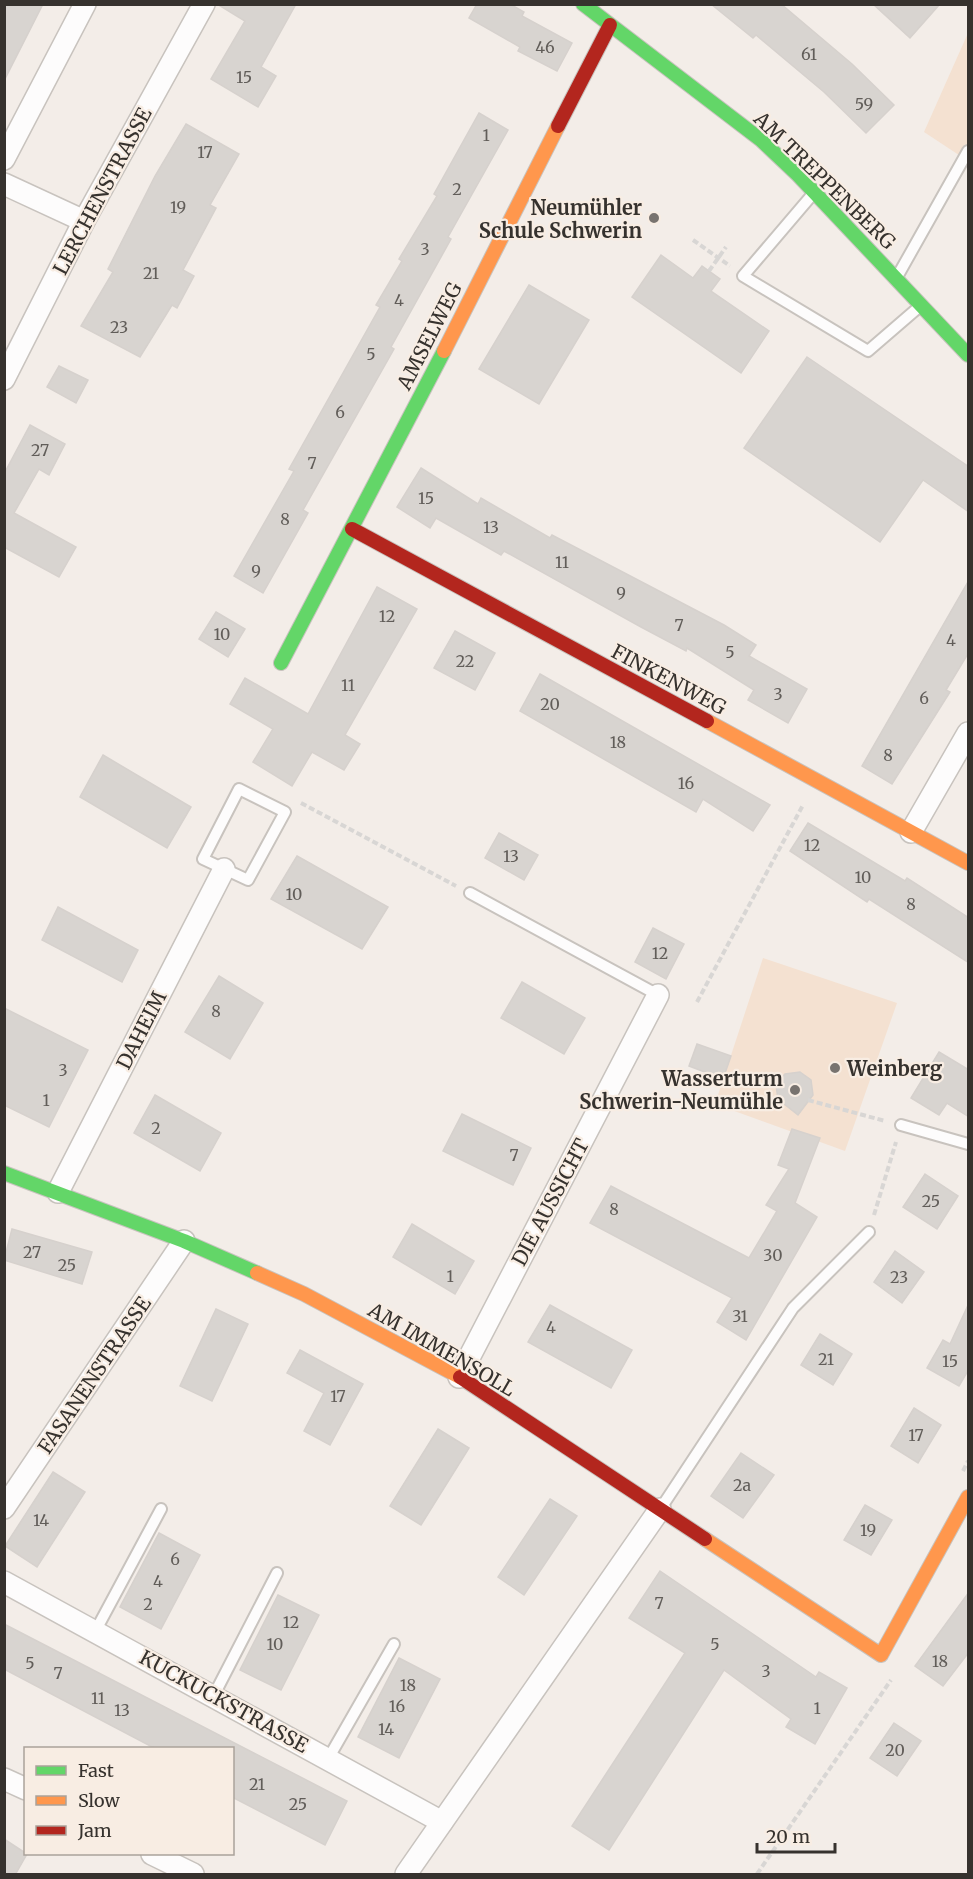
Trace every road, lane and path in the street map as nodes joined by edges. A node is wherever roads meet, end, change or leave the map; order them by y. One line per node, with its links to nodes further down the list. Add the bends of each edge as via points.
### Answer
1 (85, 4): 6 (street)
2 (204, 4): 9 (street, LERCHENSTRASSE)
3 (583, 4): 4 (street, AM TREPPENBERG)
4 (610, 26): 8 (street, AM TREPPENBERG, via 761,140); 19 (street, AMSELWEG)
5 (969, 151): 15 (lane)
6 (4, 159)
7 (4, 184): 9 (street)
8 (814, 193): 15 (street, AM TREPPENBERG); 16 (lane, via 743,276 868,351)
9 (84, 221): 18 (street, LERCHENSTRASSE)
10 (693, 240): 12 (path)
11 (726, 247): 12 (path)
12 (718, 258): 13 (path); 14 (path)
13 (731, 267)
14 (709, 271)
15 (897, 278): 16 (street, AM TREPPENBERG)
16 (921, 305): 17 (street, AM TREPPENBERG)
17 (969, 355)
18 (4, 379)
19 (352, 530): 20 (street, AMSELWEG); 22 (street, FINKENWEG)
20 (280, 663)
21 (969, 734): 24 (street)
22 (816, 781): 24 (street, FINKENWEG); 29 (path)
23 (285, 812): 26 (lane, via 248,880); 26 (lane, via 239,789 203,859); 27 (path, via 293,799)
24 (911, 832): 25 (street, FINKENWEG)
25 (969, 863)
26 (224, 869): 34 (street, DAHEIM)
27 (470, 893): 28 (lane)
28 (658, 996): 37 (street, DIE AUSSICHT)
29 (697, 1002)
30 (808, 1100): 31 (path)
31 (901, 1125): 32 (lane); 35 (path)
32 (969, 1144)
33 (4, 1173): 34 (street, AM IMMENSOLL)
34 (58, 1192): 36 (street, AM IMMENSOLL)
35 (869, 1232): 41 (lane, via 793,1308)
36 (184, 1241): 37 (street, AM IMMENSOLL, via 304,1294); 39 (street, FASANENSTRASSE)
37 (459, 1377): 41 (street, AM IMMENSOLL)
38 (969, 1497): 41 (street, AM IMMENSOLL, via 881,1655)
39 (4, 1508)
40 (161, 1509): 44 (lane)
41 (660, 1509): 51 (street)
42 (277, 1573): 47 (lane)
43 (4, 1582): 44 (street, KUCKUCKSTRASSE)
44 (96, 1630): 47 (street, KUCKUCKSTRASSE)
45 (394, 1644): 48 (lane)
46 (878, 1680): 55 (path, via 887,1686)
47 (214, 1695): 48 (street, KUCKUCKSTRASSE)
48 (328, 1759): 51 (street, KUCKUCKSTRASSE)
49 (4, 1779): 50 (street)
50 (24, 1788)
51 (442, 1822): 54 (street)
52 (154, 1855): 53 (street)
53 (193, 1875)
54 (406, 1875)
55 (757, 1875)

